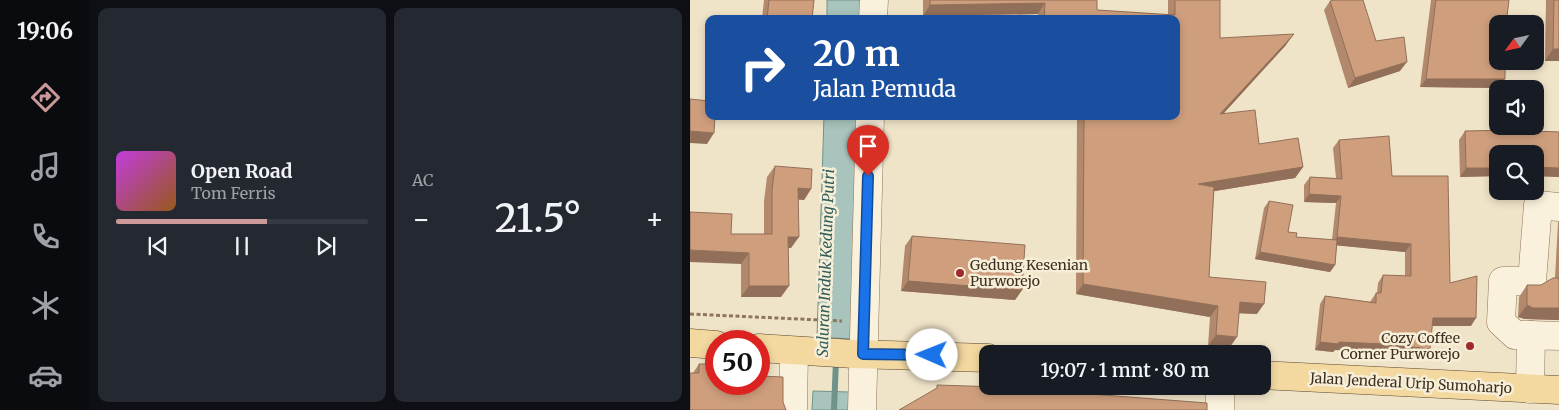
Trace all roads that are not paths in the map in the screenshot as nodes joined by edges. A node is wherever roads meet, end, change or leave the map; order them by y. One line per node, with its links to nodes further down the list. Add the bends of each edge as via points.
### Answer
1 (874, 0): 2 (street)
2 (873, 15)
3 (870, 120): 11 (street)
4 (1559, 207): 5 (street, via 1538,205 1532,281 1503,281 1501,322 1515,335)
5 (1531, 335): 6 (street); 14 (street)
6 (1559, 336)
7 (690, 343): 8 (main road)
8 (705, 344)
9 (770, 349): 10 (main road)
10 (795, 351): 11 (main road); 17 (street)
11 (859, 354): 12 (main road); 18 (street)
12 (979, 358)
13 (1271, 375): 14 (main road, Jalan Jenderal Urip Sumoharjo)
14 (1530, 389): 15 (main road, Jalan Jenderal Urip Sumoharjo)
15 (1559, 390)
16 (1220, 395): 19 (street)
17 (794, 410)
18 (862, 410)
19 (1220, 410)

